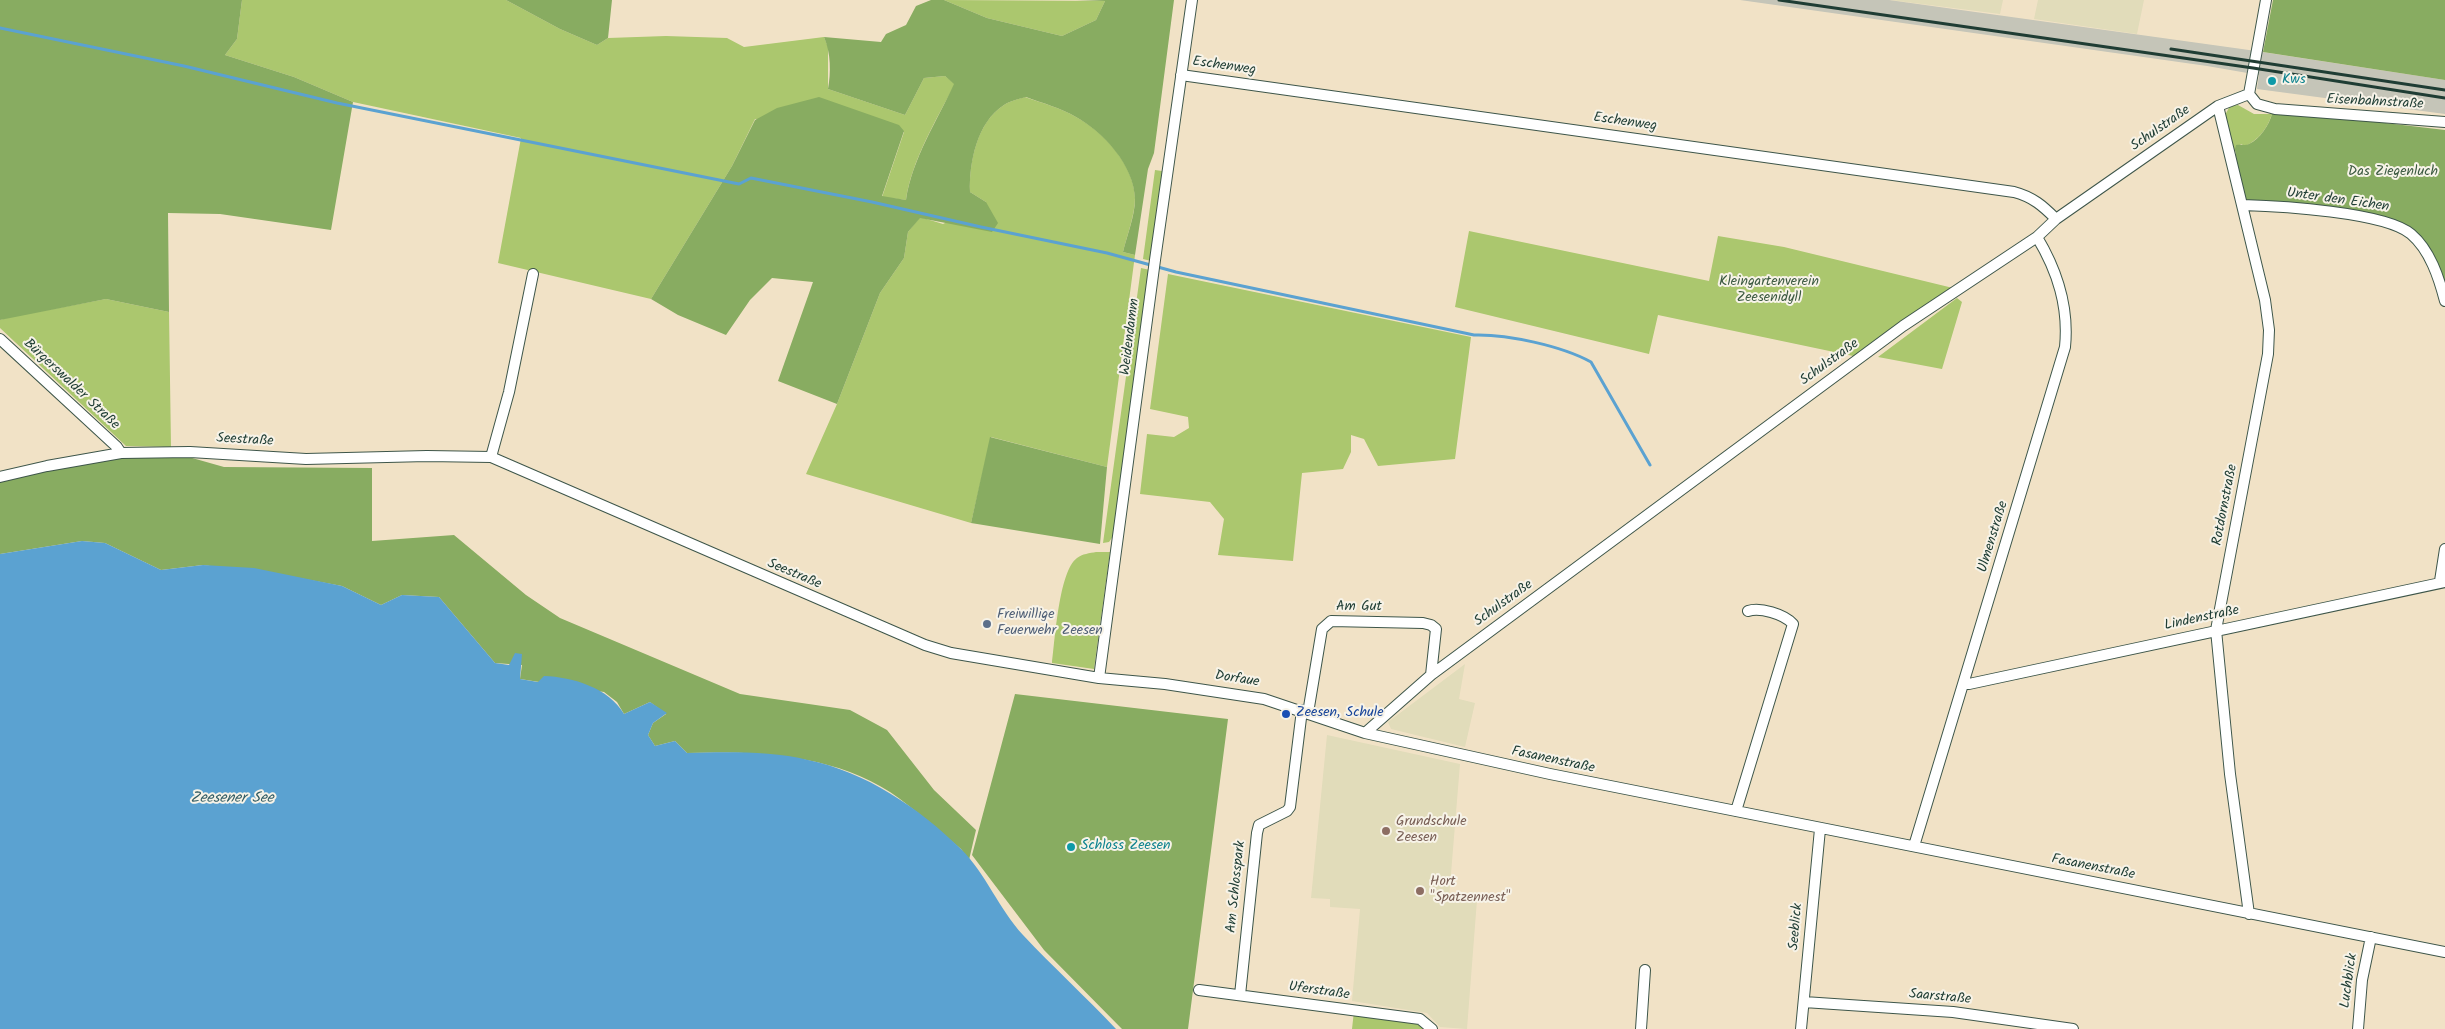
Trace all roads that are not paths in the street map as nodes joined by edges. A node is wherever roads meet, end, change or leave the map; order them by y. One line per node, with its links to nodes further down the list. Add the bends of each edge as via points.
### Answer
1 (1192, 0): 3 (street, Weidendamm)
2 (2266, 0): 4 (street)
3 (1181, 75): 8 (street, Eschenweg, via 2014,192 2039,202); 21 (street, Weidendamm)
4 (2249, 94): 5 (street, Schulstraße); 6 (street, Eisenbahnstraße, via 2257,104 2275,109)
5 (2218, 106): 7 (street, Rotdornstraße); 8 (street, Schulstraße)
6 (2445, 122)
7 (2243, 205): 11 (street, Unter den Eichen, via 2296,208 2394,223 2412,234 2422,248 2438,275); 19 (street, Rotdornstraße, via 2264,300 2269,330 2268,354)
8 (2056, 219): 9 (street, Schulstraße)
9 (2037, 237): 20 (street, Schulstraße, via 1903,326); 22 (street, Ulmenstraße, via 2063,295 2067,327 2065,347)
10 (533, 274): 14 (street, via 509,392)
11 (2445, 301)
12 (0, 339): 13 (street, Bürgerswalder Straße)
13 (121, 453): 14 (street, Seestraße, via 190,452 306,459); 15 (street, Seestraße)
14 (491, 457): 21 (street, Seestraße, via 925,645 951,653)
15 (0, 477)
16 (2445, 549): 17 (street)
17 (2442, 581): 19 (street, Lindenstraße)
18 (1748, 611): 25 (street, via 1756,608 1786,618 1793,624)
19 (2216, 630): 22 (street, Lindenstraße); 28 (street, Rotdornstraße, via 2230,774)
20 (1431, 675): 23 (street, Am Gut, via 1436,629 1431,625 1331,621 1322,629); 24 (street, Schulstraße)
21 (1099, 678): 23 (street, Dorfaue, via 1248,696)
22 (1964, 683): 27 (street, Ulmenstraße)
23 (1305, 711): 24 (street, Dorfaue); 33 (street, Am Schlosspark, via 1290,807 1259,825 1256,833)
24 (1365, 732): 25 (street, Fasanenstraße)
25 (1736, 811): 26 (street, Fasanenstraße)
26 (1820, 828): 27 (street, Fasanenstraße); 34 (street, Seeblick)
27 (1914, 846): 28 (street, Fasanenstraße)
28 (2249, 914): 29 (street, Fasanenstraße)
29 (2371, 937): 30 (street, Fasanenstraße); 39 (street, Luchblick, via 2362,980)
30 (2445, 952)
31 (1645, 970): 36 (street)
32 (1199, 990): 33 (street, Uferstraße)
33 (1240, 995): 35 (street, Uferstraße, via 1420,1019)
34 (1804, 1002): 37 (street, Seeblick); 38 (street, Saarstraße, via 1954,1012)
35 (1432, 1029)
36 (1641, 1029)
37 (1801, 1029)
38 (2073, 1029)
39 (2358, 1029)

